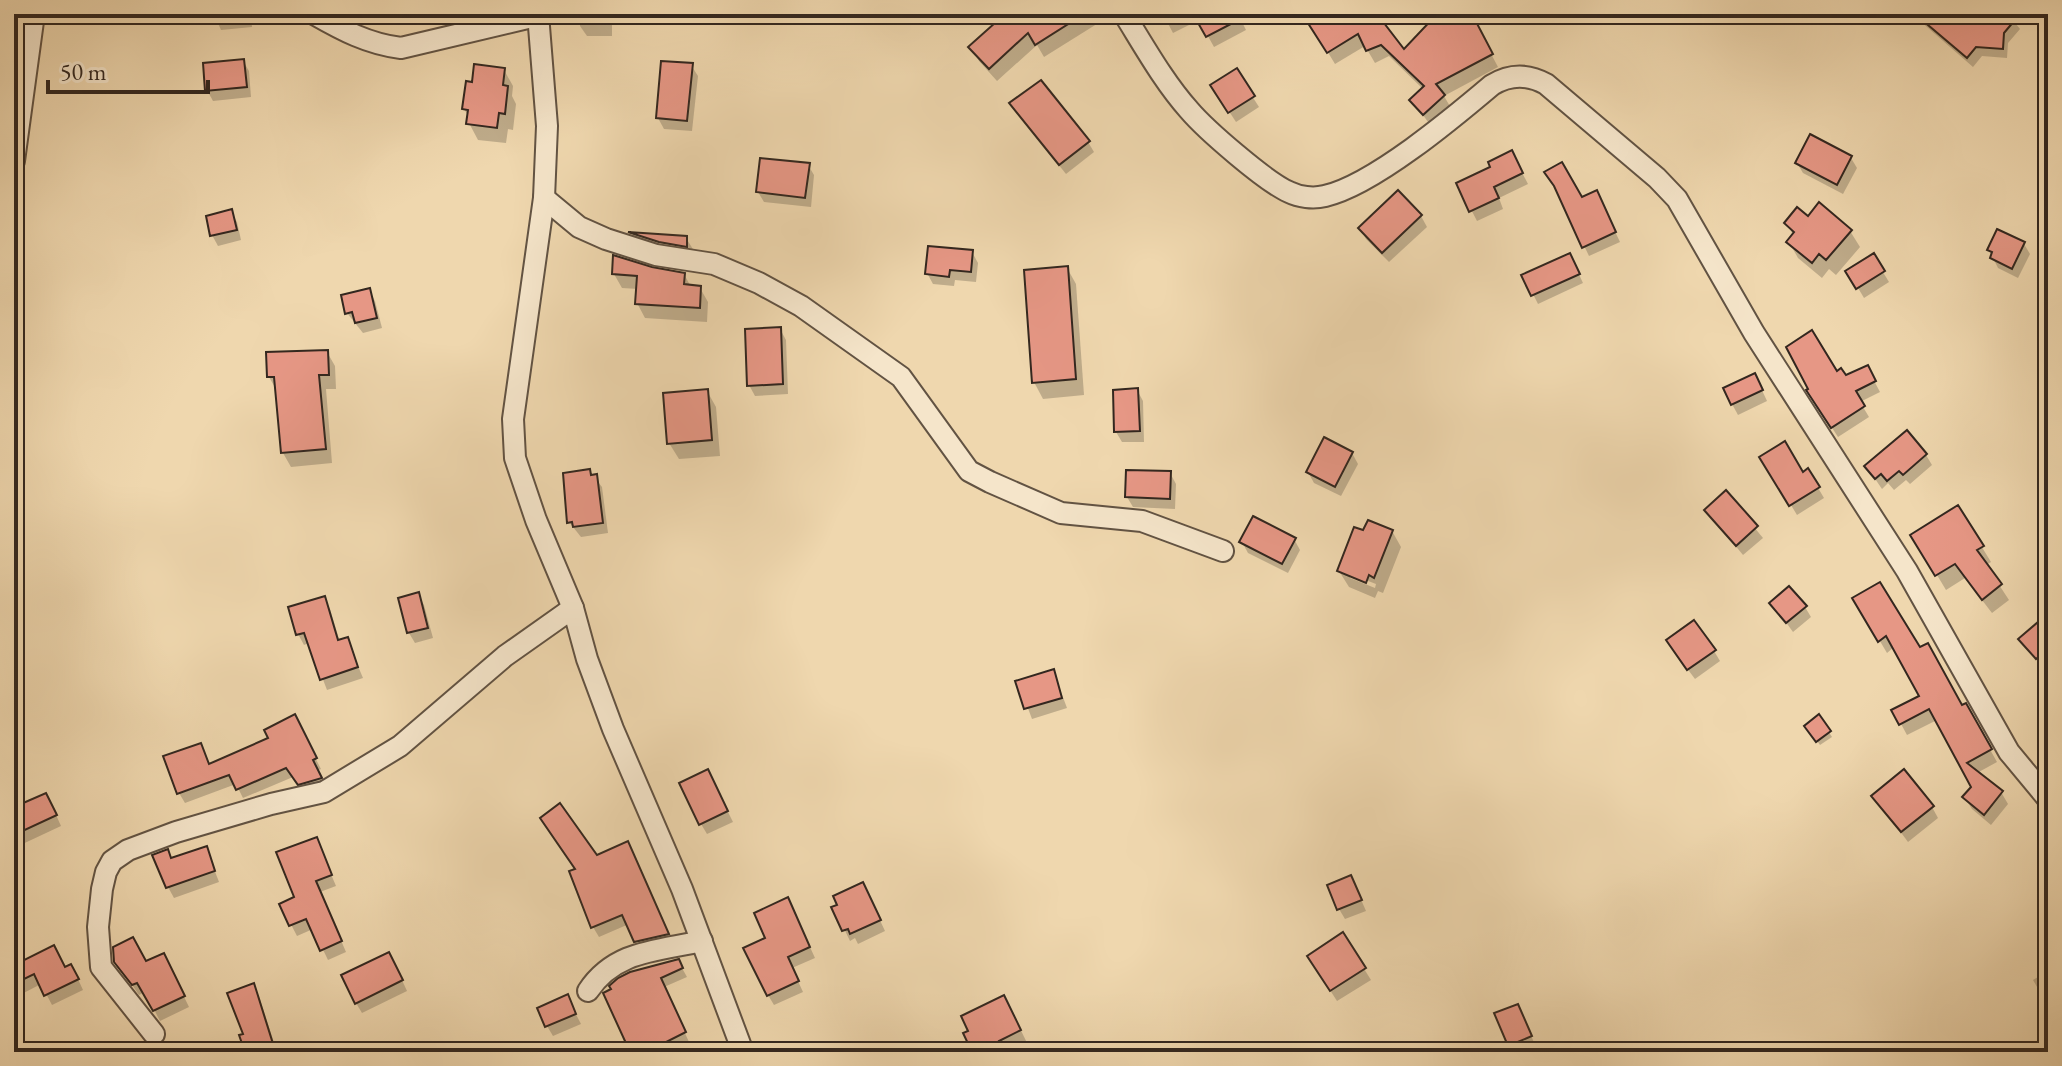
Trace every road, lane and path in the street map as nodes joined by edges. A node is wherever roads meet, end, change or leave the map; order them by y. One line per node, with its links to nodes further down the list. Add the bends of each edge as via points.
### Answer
1 (34, 14): 5 (street)
2 (314, 14): 4 (street, via 379,46 401,48)
3 (1124, 14): 9 (street, via 1190,111 1288,192 1310,198 1353,185 1394,161 1501,80 1519,76 1546,84 1646,168 1677,199 1754,333 1907,571 2009,752)
4 (537, 15): 6 (street, via 547,126)
5 (14, 161)
6 (544, 198): 7 (street, via 579,227 606,239 656,255 714,264 801,306 901,377 969,471 990,482 1061,513 1142,521); 8 (street, via 513,419 515,458)
7 (1223, 551)
8 (573, 608): 10 (street, via 613,729); 12 (street, via 505,656 400,746 324,792 176,832 112,861 98,927 101,967)
9 (2048, 799)
10 (702, 941): 11 (street, via 615,963); 13 (street)
11 (588, 991)
12 (154, 1034)
13 (743, 1052)

